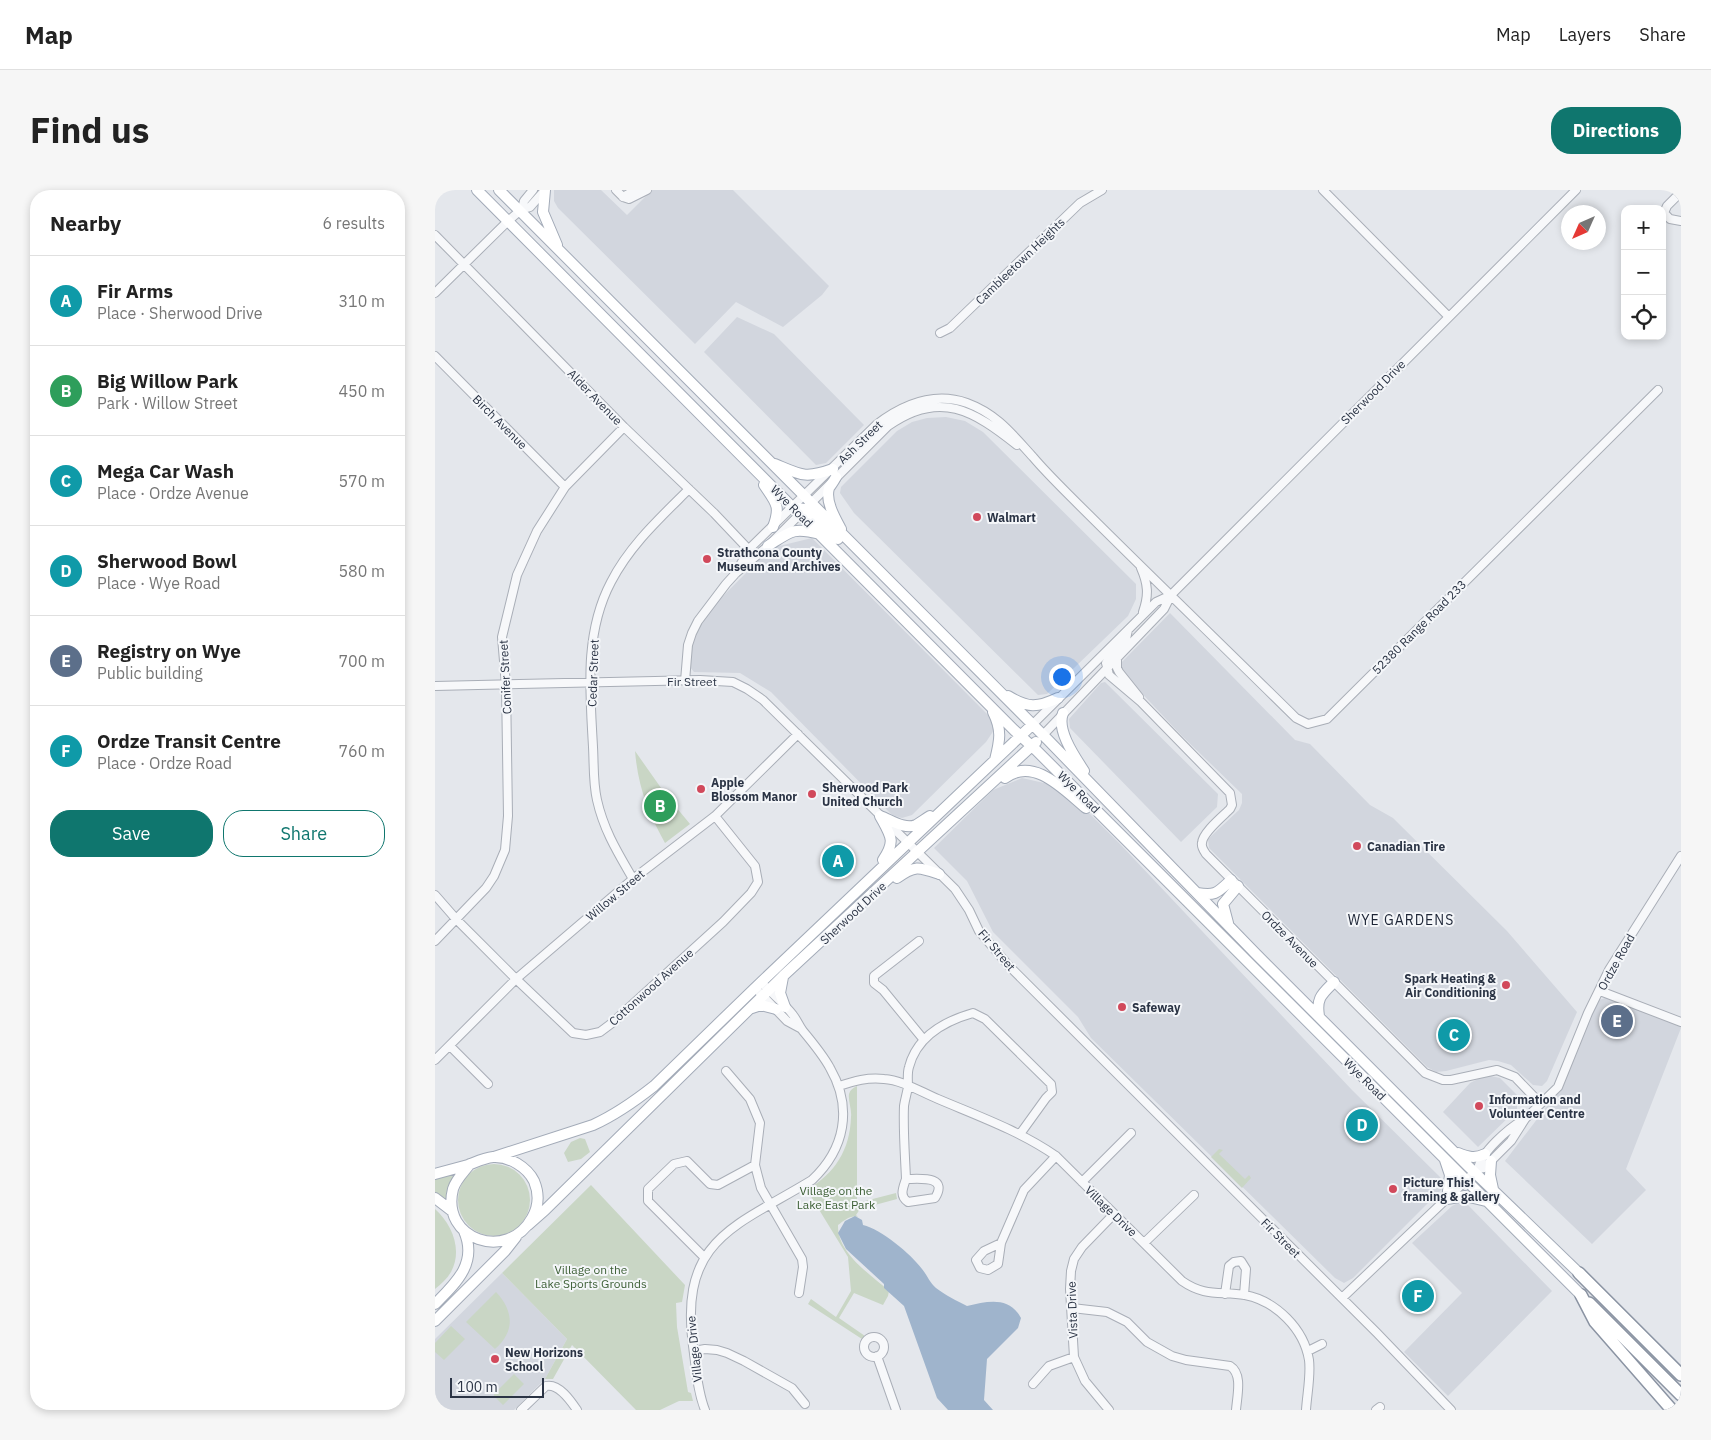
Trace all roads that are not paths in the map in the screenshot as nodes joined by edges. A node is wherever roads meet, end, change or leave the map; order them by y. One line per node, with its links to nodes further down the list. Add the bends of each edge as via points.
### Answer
1 (477, 190): 14 (main road, Wye Road)
2 (499, 190): 13 (main road, Wye Road)
3 (533, 190): 13 (street)
4 (545, 190): 13 (street, via 530,207); 17 (main road, via 543,212)
5 (616, 190): 12 (street)
6 (635, 190): 12 (street)
7 (647, 190): 12 (street, via 629,199)
8 (1102, 190): 21 (street, Cambleetown Heights, via 1080,203)
9 (1323, 190): 20 (street)
10 (1575, 190): 20 (street, Sherwood Drive)
11 (1681, 192): 15 (street, via 1664,213 1670,219)
12 (623, 198)
13 (521, 210): 14 (street); 17 (main road, Wye Road)
14 (508, 221): 18 (street); 26 (main road, Wye Road)
15 (1681, 221)
16 (435, 235): 18 (street, Alder Avenue)
17 (560, 253): 25 (main road, Wye Road)
18 (464, 264): 19 (street); 24 (street, Alder Avenue)
19 (435, 293)
20 (1449, 317): 40 (street, Sherwood Drive)
21 (940, 334)
22 (435, 356): 28 (street, Birch Avenue)
23 (1658, 390): 40 (street, 52380 Range Road 233, via 1327,718 1308,724 1296,718)
24 (624, 427): 28 (street, Conifer Street); 29 (street, Alder Avenue)
25 (769, 462): 27 (main road, via 808,476); 30 (main road, Wye Road)
26 (751, 466): 30 (main road, Wye Road); 31 (main road, via 777,506)
27 (834, 473): 30 (street, Ash Street); 33 (main road, via 829,502); 37 (street, Ash Street, via 876,425 889,415 930,399 965,402 988,412 1002,424)
28 (565, 487): 47 (street, Conifer Street, via 537,531 517,575 502,637)
29 (689, 489): 35 (street, Alder Avenue); 46 (street, Cedar Street, via 635,544 610,583 595,625)
30 (802, 506): 31 (street, Ash Street); 32 (main road, Wye Road); 33 (main road, Wye Road); 34 (street, Ash Street); 38 (main road, via 871,569)
31 (773, 527): 35 (street, Ash Street)
32 (821, 535): 34 (main road, via 799,530 789,532); 52 (main road, Wye Road)
33 (844, 536): 38 (main road, Wye Road)
34 (768, 546): 36 (street, Ash Street)
35 (749, 549): 36 (street, Alder Avenue); 39 (street, Ash Street)
36 (756, 557): 39 (street, Ash Street)
37 (1139, 564): 40 (street, Ash Street); 41 (street, via 1148,587)
38 (880, 571): 49 (main road, Wye Road)
39 (736, 573): 45 (street, Ash Street, via 706,609 692,633)
40 (1171, 595): 41 (street, Sherwood Drive, via 1156,602); 43 (street, Sherwood Drive, via 1164,610)
41 (1142, 615): 42 (street, Sherwood Drive)
42 (1128, 630): 44 (street, via 1126,640 1106,663); 50 (street, Sherwood Drive)
43 (1117, 657): 44 (street, Sherwood Drive); 51 (street, via 1117,668)
44 (1107, 668): 51 (street, via 1109,675); 53 (street, Sherwood Drive)
45 (685, 681): 46 (street, Fir Street); 55 (street, Fir Street, via 733,682 742,686 763,700)
46 (590, 682): 47 (street, Fir Street); 70 (street, Cedar Street, via 597,799 609,837)
47 (506, 685): 48 (street, Fir Street); 76 (street, Conifer Street, via 507,840 490,882)
48 (435, 686)
49 (995, 688): 50 (main road, via 1028,705 1039,706); 54 (main road, Wye Road)
50 (1058, 698): 54 (street, Sherwood Drive)
51 (1141, 702): 72 (street, Ordze Avenue, via 1230,793 1230,809 1207,832 1201,844 1206,854)
52 (989, 704): 57 (main road, Wye Road); 59 (main road, via 1000,730)
53 (1063, 713): 56 (street, Sherwood Drive); 60 (main road, via 1061,723 1066,740)
54 (1032, 725): 56 (main road, Wye Road); 57 (main road, Sherwood Drive)
55 (798, 734): 63 (street, Willow Street); 64 (street, Fir Street)
56 (1043, 735): 58 (main road, Sherwood Drive); 60 (main road, Wye Road)
57 (1020, 736): 58 (main road, Wye Road); 59 (main road, Sherwood Drive)
58 (1032, 746): 62 (main road, Sherwood Drive); 65 (main road, Wye Road)
59 (995, 760): 61 (main road, Sherwood Drive)
60 (1090, 783): 73 (main road, Wye Road)
61 (947, 805): 64 (main road, via 912,826); 66 (main road, Sherwood Drive)
62 (962, 810): 65 (main road, via 1012,772 1030,770 1051,779); 67 (main road, Sherwood Drive)
63 (715, 816): 70 (street, Willow Street); 81 (street, Cottonwood Avenue, via 755,866 758,882 723,922 612,1023 600,1032 587,1035 573,1033)
64 (880, 816): 66 (street, Fir Street); 71 (main road, via 892,843)
65 (1125, 838): 103 (main road, Wye Road)
66 (908, 843): 67 (street, Fir Street); 71 (main road, Sherwood Drive)
67 (917, 852): 69 (street, Fir Street); 75 (main road, Sherwood Drive)
68 (1681, 856): 84 (street, Ordze Road, via 1609,970)
69 (939, 874): 75 (main road, via 915,868); 131 (street, Fir Street, via 961,897 979,931 1003,960)
70 (633, 879): 81 (street, Willow Street)
71 (869, 879): 83 (main road, Sherwood Drive)
72 (1235, 883): 73 (main road, via 1216,894); 77 (main road, via 1223,904); 82 (street, Ordze Avenue)
73 (1197, 893): 77 (main road, Wye Road)
74 (435, 895): 76 (street, Cottonwood Avenue)
75 (866, 901): 80 (main road, Sherwood Drive)
76 (456, 920): 78 (street, Conifer Street); 81 (street, Cottonwood Avenue)
77 (1229, 926): 88 (main road, Wye Road)
78 (435, 941)
79 (919, 941): 90 (street, via 874,976 874,983)
80 (783, 976): 85 (main road, Sherwood Drive); 86 (main road)
81 (516, 979): 91 (street, Willow Street)
82 (1334, 982): 88 (main road, via 1319,998); 97 (street, Ordze Avenue, via 1425,1073 1451,1080 1497,1070 1507,1072)
83 (758, 985): 85 (street, Village Drive); 102 (main road, Sherwood Drive, via 654,1086 630,1104 587,1128)
84 (1600, 991): 89 (street); 97 (street, Ordze Road, via 1558,1086)
85 (766, 993): 86 (street, Village Drive); 87 (main road, Sherwood Drive)
86 (780, 1008): 87 (main road, via 761,1005); 95 (street, Village Drive, via 793,1015 822,1055)
87 (749, 1010): 120 (main road, Sherwood Drive)
88 (1319, 1016): 100 (main road, Wye Road)
89 (1681, 1022)
90 (924, 1040): 96 (street, via 908,1068); 99 (street, via 946,1022 973,1013 992,1025 1051,1084 1052,1092)
91 (450, 1046): 92 (street, Willow Street); 94 (street)
92 (435, 1060)
93 (726, 1071): 106 (street, via 750,1099 761,1123)
94 (488, 1084)
95 (839, 1086): 96 (street, Village Drive, via 871,1078 886,1078); 117 (street, Village Drive, via 843,1120 839,1143 832,1157 812,1180)
96 (908, 1086): 99 (street, Village Drive); 109 (street, via 904,1105)
97 (1540, 1103): 104 (street, Ordze Road, via 1511,1141)
98 (1131, 1133): 111 (street)
99 (1020, 1134): 101 (street, Village Drive)
100 (1454, 1151): 104 (main road, via 1471,1158); 107 (main road, Wye Road)
101 (1056, 1156): 111 (street, Village Drive); 124 (street, via 1024,1190)
102 (493, 1157): 105 (main road); 120 (main road, via 515,1162 533,1181 537,1204)
103 (1443, 1157): 110 (main road, Wye Road); 115 (main road, via 1450,1175)
104 (1488, 1158): 107 (street, Ordze Road, via 1484,1168); 112 (main road)
105 (470, 1164): 108 (main road); 118 (main road, via 453,1189)
106 (755, 1165): 117 (street, via 761,1188); 125 (street, via 718,1185 710,1184 687,1161 673,1164 648,1189 647,1201)
107 (1477, 1171): 110 (street, Ordze Road); 112 (main road, Wye Road)
108 (435, 1174)
109 (905, 1179): 109 (street, via 902,1196 908,1202 935,1198 938,1193 938,1184 933,1180)
110 (1466, 1180): 115 (street, Ordze Road); 116 (main road, Wye Road)
111 (1082, 1182): 119 (street, Village Drive)
112 (1493, 1190): 126 (main road, Wye Road)
113 (1193, 1195): 123 (street)
114 (435, 1198): 118 (main road)
115 (1447, 1199): 116 (main road, via 1465,1196); 131 (street, Ordze Road)
116 (1488, 1201): 129 (main road, Wye Road)
117 (771, 1205): 125 (street, Village Drive, via 728,1230); 127 (street, via 802,1259)
118 (452, 1210): 121 (main road)
119 (1114, 1214): 123 (street, Village Drive); 133 (street, Vista Drive, via 1074,1259 1071,1271)
120 (527, 1225): 122 (main road)
121 (464, 1231): 122 (main road, via 490,1242); 132 (main road, via 469,1246 464,1271)
122 (519, 1234): 134 (main road)
123 (1144, 1243): 128 (street, Village Drive, via 1192,1288)
124 (1001, 1244)
125 (704, 1257): 137 (street, Village Drive, via 690,1301)
126 (1579, 1273): 140 (highway, Wye Road)
127 (799, 1293)
128 (1225, 1294): 130 (street, Village Drive); 130 (street, via 1229,1266 1241,1261 1246,1269)
129 (1581, 1294): 143 (highway, Wye Road); 153 (highway, via 1595,1322)
130 (1244, 1295): 136 (street, Village Drive, via 1263,1301 1285,1315)
131 (1342, 1298): 152 (street, Fir Street)
132 (435, 1304)
133 (1072, 1308): 139 (street, Vista Drive); 150 (street, via 1107,1312 1127,1322 1147,1342 1172,1356 1236,1369 1239,1378)
134 (435, 1321)
135 (1322, 1344): 136 (street)
136 (1307, 1351): 151 (street, Village Drive)
137 (694, 1352): 144 (street, via 717,1350 743,1360 792,1388); 147 (street, Village Drive)
138 (877, 1356): 148 (street)
139 (1074, 1357): 142 (street, via 1049,1366); 149 (street, Vista Drive, via 1085,1381)
140 (1676, 1366): 141 (highway)
141 (1681, 1375)
142 (1033, 1384)
143 (1681, 1394)
144 (805, 1404)
145 (521, 1410): 146 (street, via 552,1385)
146 (577, 1410)
147 (705, 1410)
148 (896, 1410)
149 (1109, 1410)
150 (1237, 1410)
151 (1306, 1410)
152 (1451, 1410)
153 (1672, 1410)

